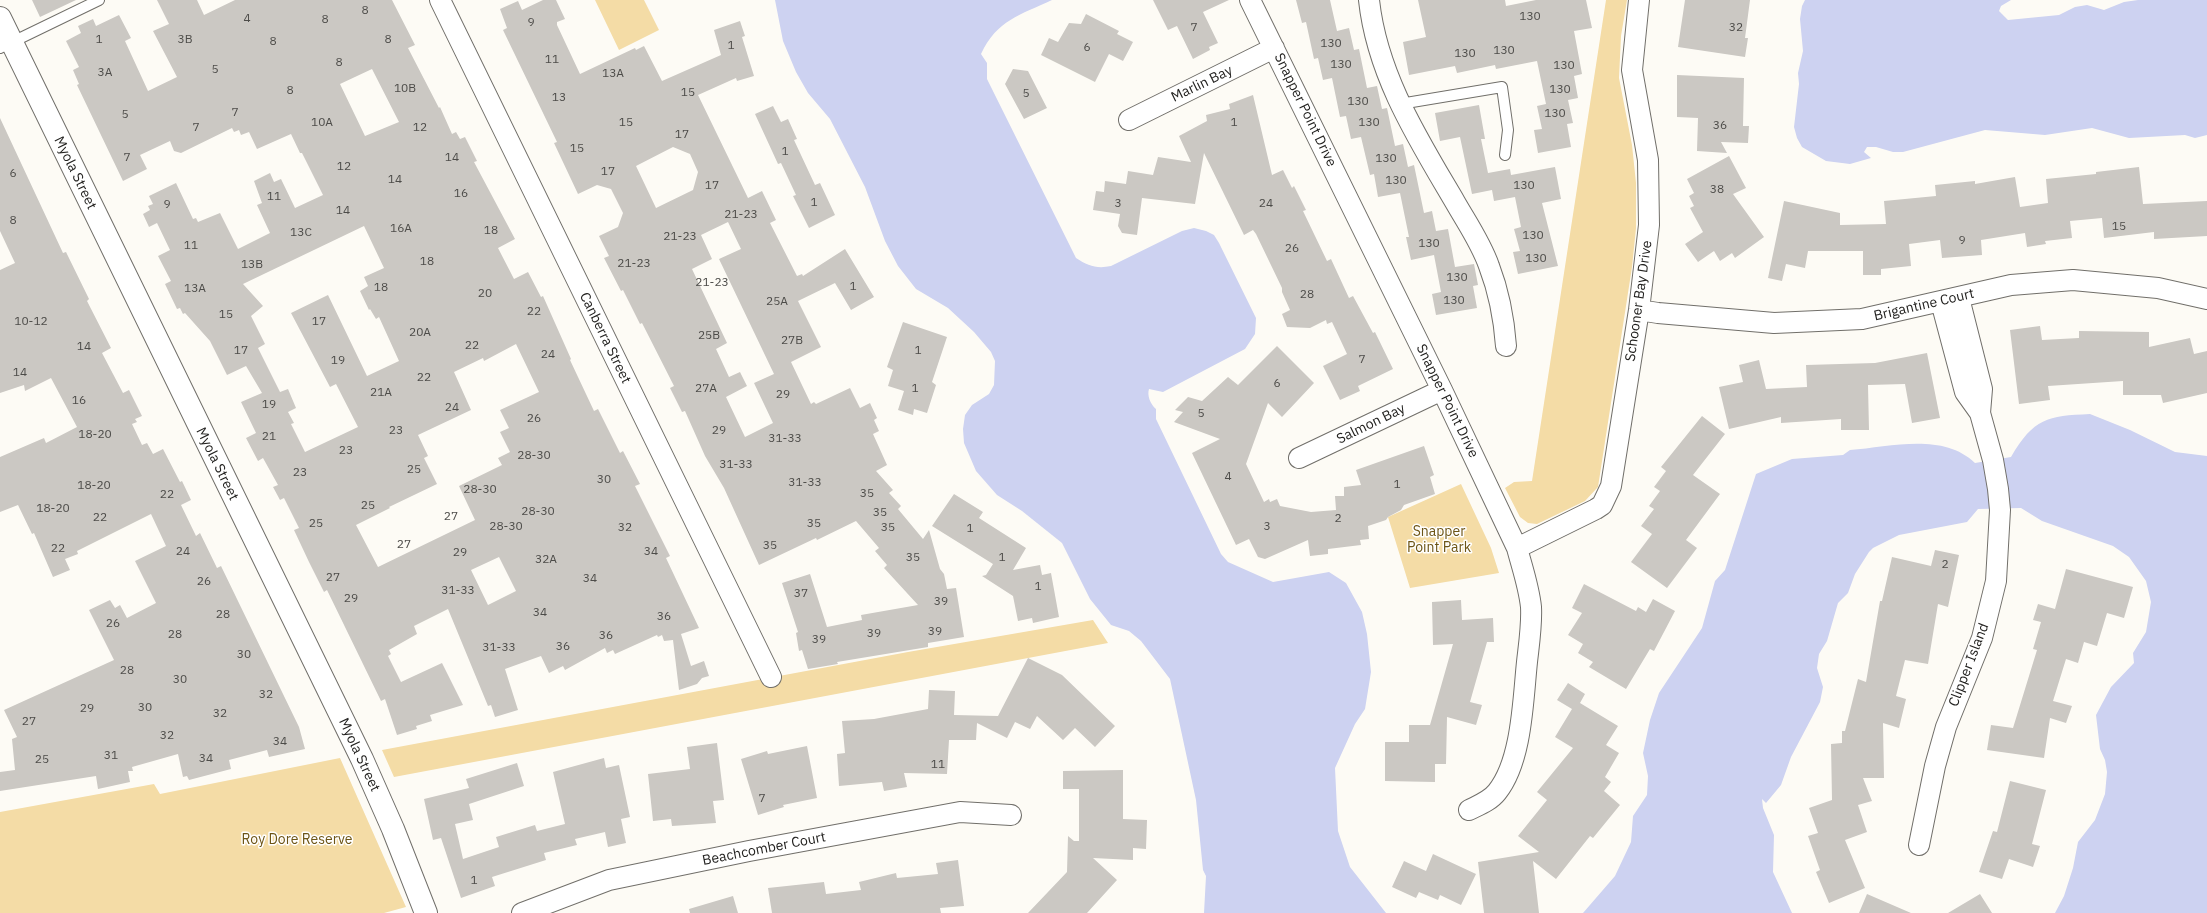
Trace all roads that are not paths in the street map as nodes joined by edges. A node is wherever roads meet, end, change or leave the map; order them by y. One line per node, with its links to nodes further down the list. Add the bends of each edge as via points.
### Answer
1 (99, 0): 7 (lane)
2 (440, 0): 19 (street, Canberra Street)
3 (1250, 0): 8 (street, Snapper Point Drive)
4 (1369, 0): 9 (street, via 1386,68)
5 (1639, 0): 14 (street, Schooner Bay Drive, via 1632,70 1634,92 1647,151 1649,205)
6 (0, 18): 7 (street, Myola Street)
7 (6, 46): 23 (street, Myola Street, via 357,749 394,829)
8 (1274, 48): 10 (street, Marlin Bay); 16 (street, Snapper Point Drive)
9 (1400, 104): 11 (lane, via 1502,87 1508,130); 15 (street, via 1483,252 1498,293)
10 (1129, 120)
11 (1505, 155)
12 (1950, 300): 13 (street, Brigantine Court, via 2011,285 2073,280 2158,288); 14 (street, Brigantine Court, via 1862,319 1774,323); 22 (street, Clipper Island, via 1965,392 1980,413 1993,460 2000,510 1995,588 1982,638 1946,728 1935,766)
13 (2207, 300)
14 (1639, 310): 18 (street, Schooner Bay Drive, via 1609,492 1602,505 1596,509)
15 (1506, 346)
16 (1442, 390): 17 (street, Salmon Bay); 18 (street, Snapper Point Drive)
17 (1299, 458)
18 (1516, 548): 20 (street, Snapper Point Drive, via 1526,583 1531,615 1517,740 1510,767 1500,788 1489,800)
19 (771, 676)
20 (1469, 810)
21 (1011, 815): 24 (street, Beachcomber Court, via 960,812 749,851 609,880)
22 (1919, 845)
23 (426, 913)
24 (522, 913)

